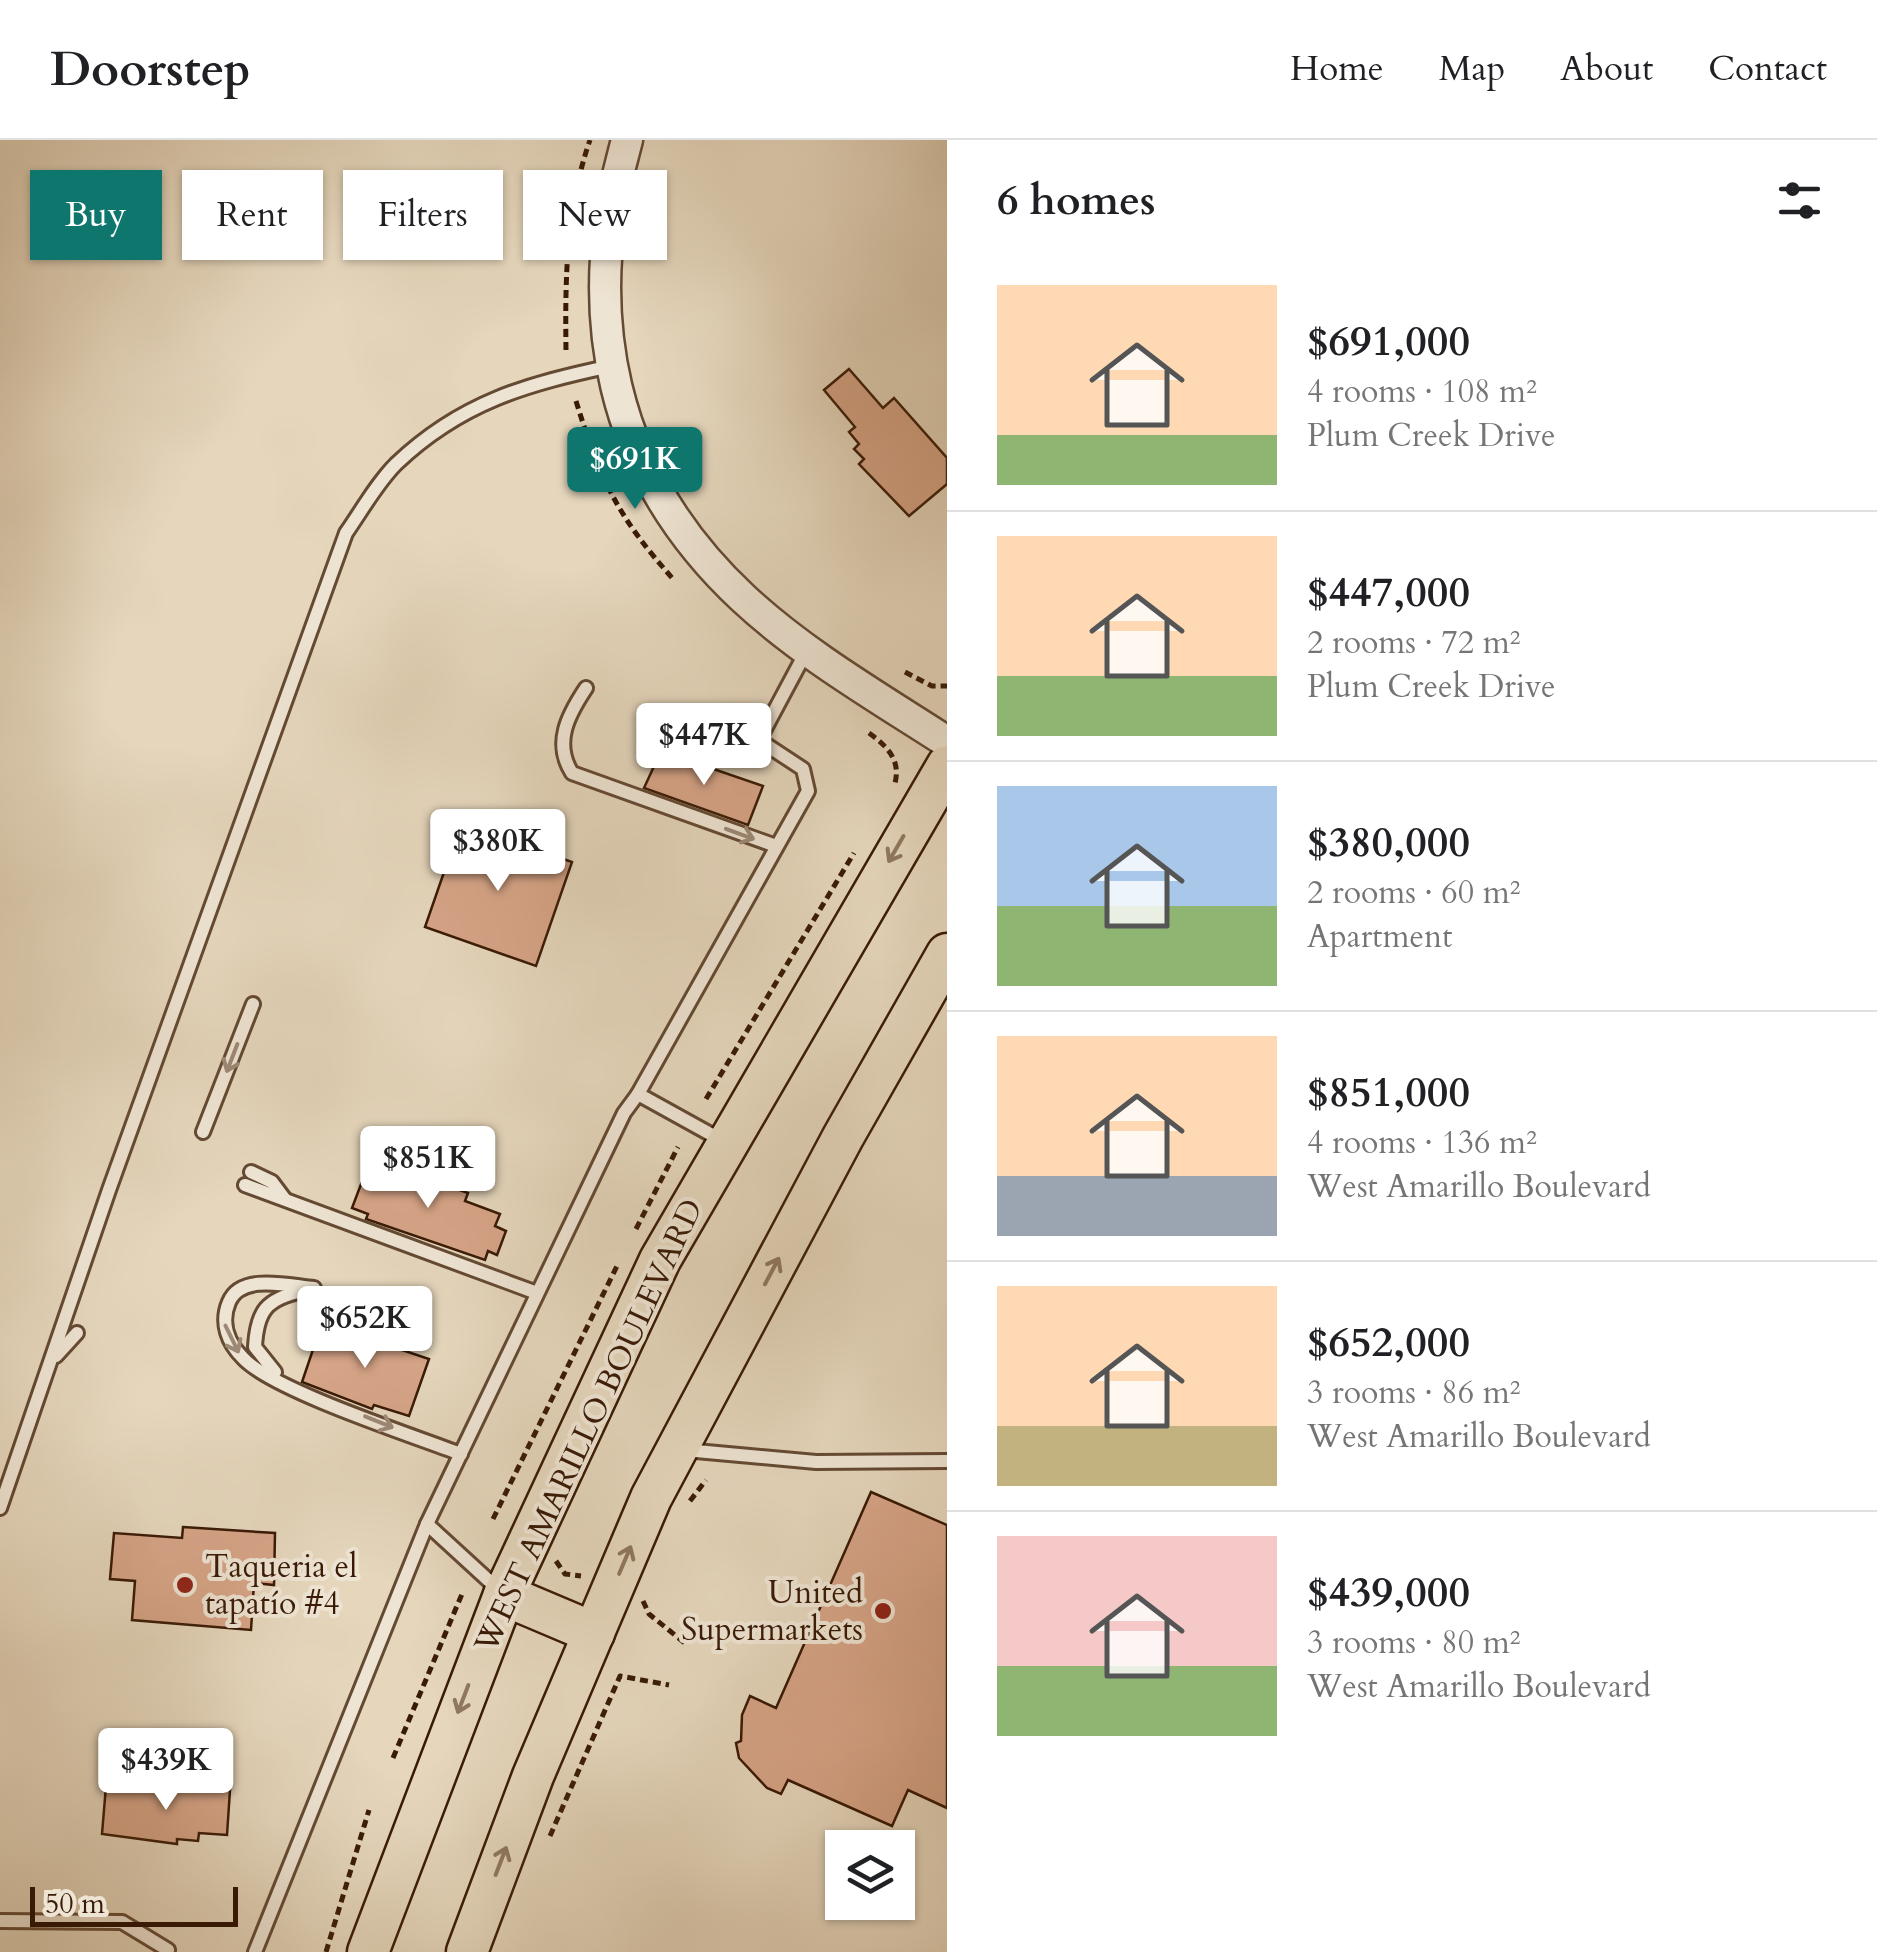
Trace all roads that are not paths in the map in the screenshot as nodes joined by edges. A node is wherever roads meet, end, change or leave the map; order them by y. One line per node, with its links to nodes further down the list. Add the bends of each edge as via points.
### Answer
1 (627, 140): 2 (street, via 603,261)
2 (612, 366): 3 (street, via 634,442 669,511 745,600); 16 (lane, via 509,390 448,422 394,466 346,532)
3 (808, 648): 5 (street); 7 (lane, via 759,740 802,769 808,791)
4 (586, 688): 7 (lane, one-way to 7, via 562,741 562,758 572,773)
5 (947, 742)
6 (947, 766): 12 (highway, WEST AMARILLO BOULEVARD, one-way to 12)
7 (776, 846): 10 (lane)
8 (947, 954): 18 (highway, one-way to 8)
9 (253, 1004): 11 (lane, one-way to 11)
10 (638, 1094): 12 (lane); 14 (lane)
11 (208, 1131)
12 (726, 1143): 23 (highway, WEST AMARILLO BOULEVARD, via 660,1260)
13 (248, 1178): 14 (lane, via 285,1200)
14 (537, 1293): 19 (lane)
15 (77, 1334): 16 (lane)
16 (51, 1361): 21 (lane)
17 (296, 1390): 17 (lane, one-way to 17, via 255,1347 256,1328 278,1297 314,1288 242,1287 224,1319 228,1340 245,1361); 19 (lane, one-way to 19)
18 (677, 1450): 20 (lane, via 816,1462); 24 (highway, one-way to 18)
19 (461, 1454): 22 (lane)
20 (947, 1461)
21 (0, 1508)
22 (427, 1524): 23 (lane); 27 (lane)
23 (504, 1595): 24 (highway); 28 (highway, WEST AMARILLO BOULEVARD, one-way to 28)
24 (594, 1633): 29 (highway, one-way to 24)
25 (0, 1920): 26 (lane, via 122,1922)
26 (172, 1952)
27 (255, 1952)
28 (368, 1952)
29 (466, 1952)

